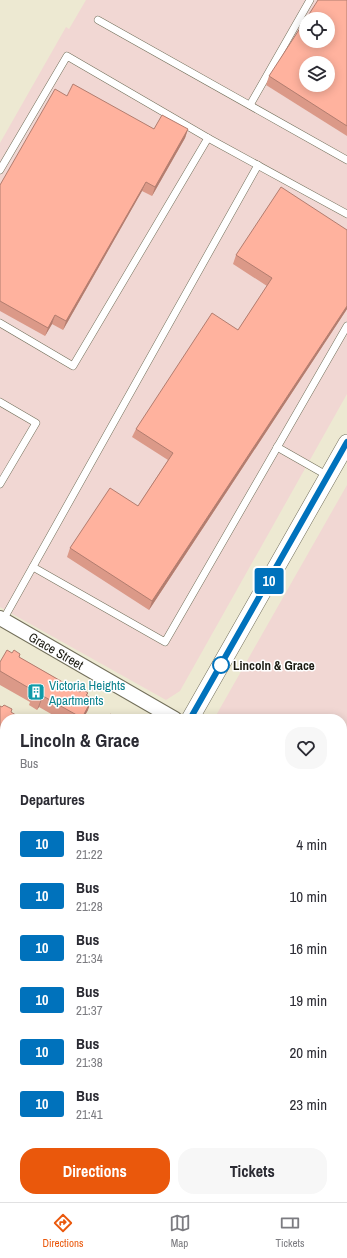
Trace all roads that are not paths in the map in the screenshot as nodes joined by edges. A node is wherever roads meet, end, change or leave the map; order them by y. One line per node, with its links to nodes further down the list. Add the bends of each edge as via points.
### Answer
1 (310, 0): 3 (lane)
2 (98, 20): 3 (lane)
3 (250, 106): 5 (lane)
4 (208, 138): 6 (lane); 7 (lane, via 67,56); 9 (lane, via 73,366)
5 (347, 160)
6 (258, 165): 8 (lane); 16 (lane)
7 (0, 170)
8 (347, 214)
9 (0, 323)
10 (347, 326): 13 (lane)
11 (0, 402): 15 (lane, via 36,423)
12 (347, 442): 14 (street)
13 (277, 447): 14 (lane); 16 (lane, via 165,642)
14 (328, 476): 19 (street)
15 (0, 484)
16 (33, 567): 17 (lane)
17 (2, 619): 18 (street, Grace Street)
18 (166, 714)
19 (193, 714)

